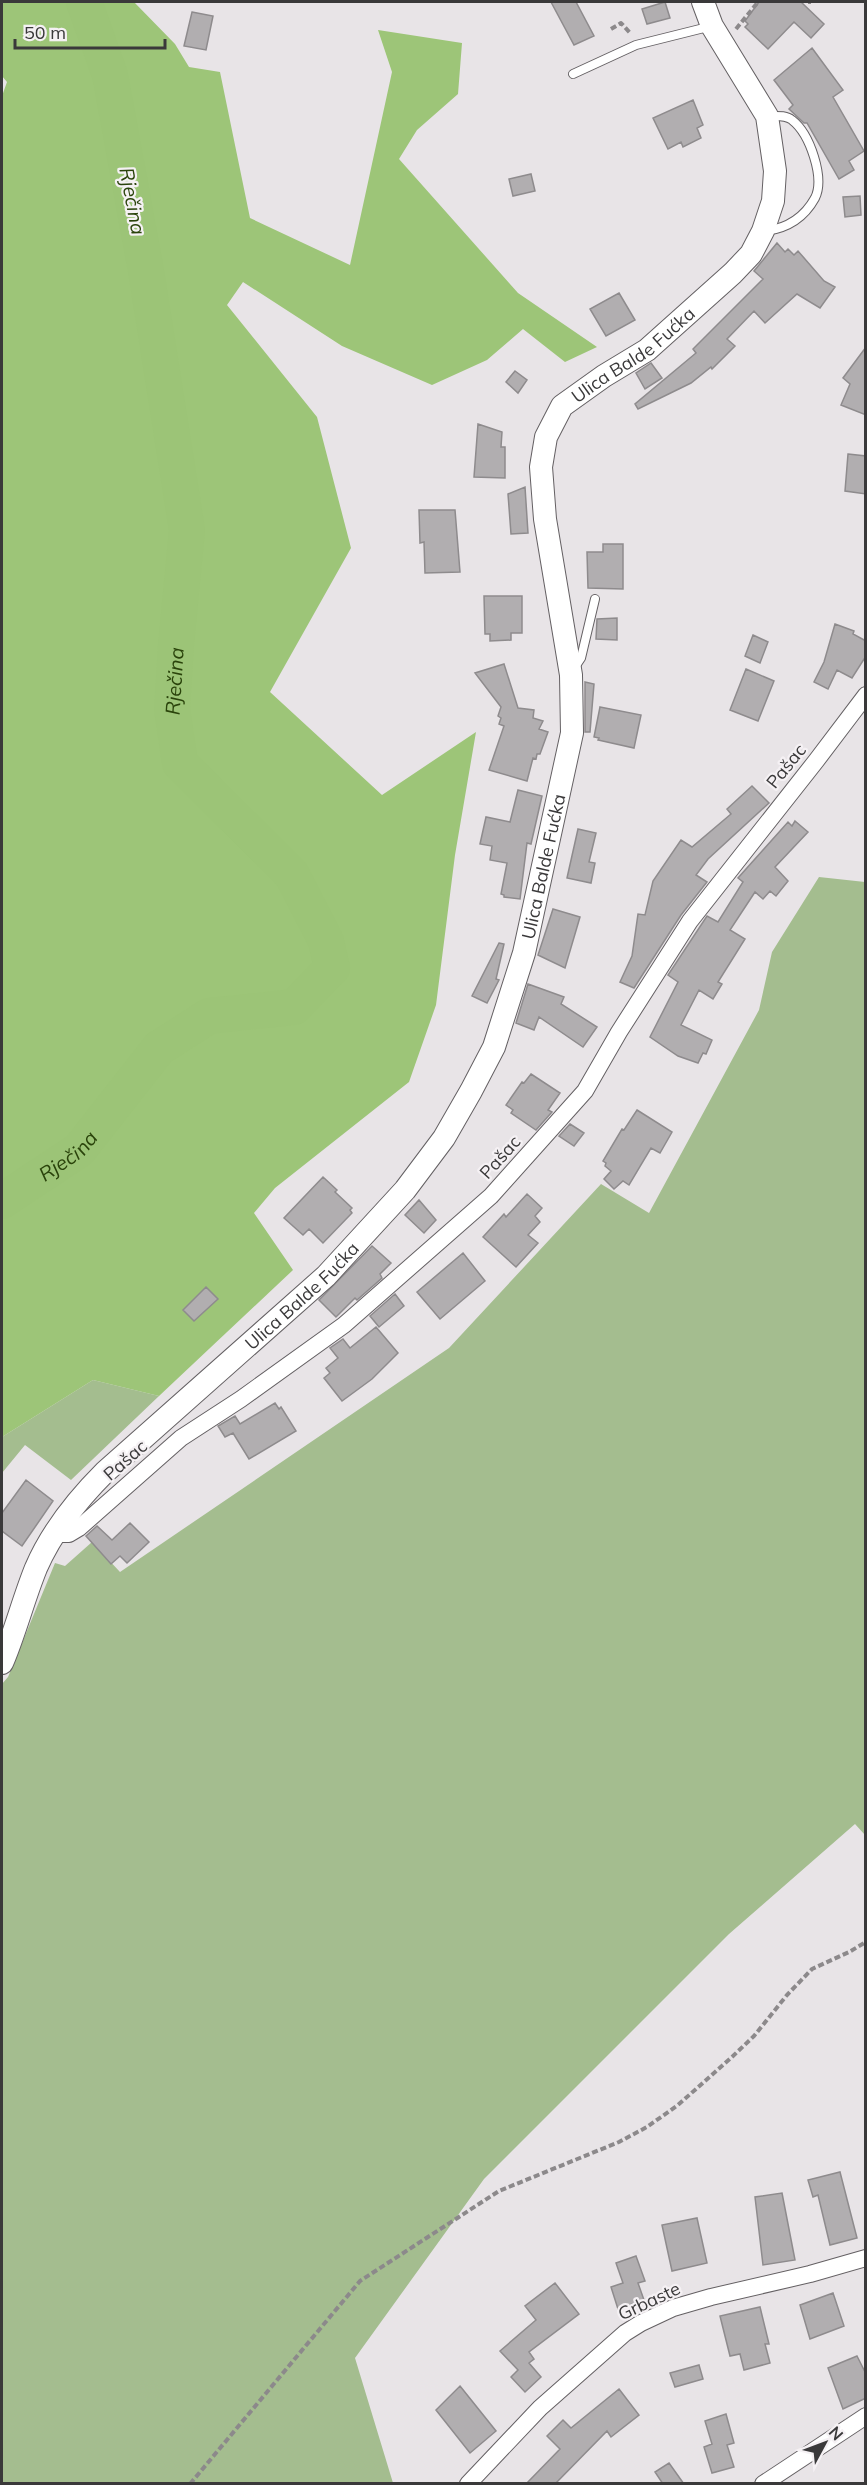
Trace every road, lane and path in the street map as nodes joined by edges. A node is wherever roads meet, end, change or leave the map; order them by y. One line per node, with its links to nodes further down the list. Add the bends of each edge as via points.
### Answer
1 (703, 2): 5 (main road, Ulica Balde Fućka)
2 (758, 2): 3 (path)
3 (743, 19)
4 (623, 26): 6 (path, via 621,23)
5 (712, 26): 7 (lane, via 636,45); 8 (main road, Ulica Balde Fućka)
6 (611, 29)
7 (573, 74)
8 (767, 116): 9 (main road, Ulica Balde Fućka, via 776,171 773,201); 9 (lane, via 791,119 802,131 813,151 818,177 816,196 799,218 783,229)
9 (763, 231): 11 (main road, Ulica Balde Fućka, via 751,254 695,309 647,350 562,406 546,437 541,467 545,519)
10 (595, 599): 11 (lane, via 581,658)
11 (571, 675): 13 (main road, Ulica Balde Fućka, via 572,733 524,953 494,1047 444,1138 405,1190 326,1276 105,1472 75,1502)
12 (866, 695): 13 (street, Pašac, via 690,921 585,1091 491,1196 344,1325 181,1438 79,1528 69,1534)
13 (54, 1533): 14 (main road, Ulica Balde Fućka, via 37,1566)
14 (2, 1664)
15 (866, 1942): 18 (path, via 812,1969 754,2036 706,2082 647,2127 499,2191 360,2281)
16 (866, 2258): 19 (street, Grbaste, via 673,2308 641,2323 540,2408)
17 (866, 2416): 20 (street)
18 (190, 2484)
19 (468, 2484)
20 (763, 2484)

